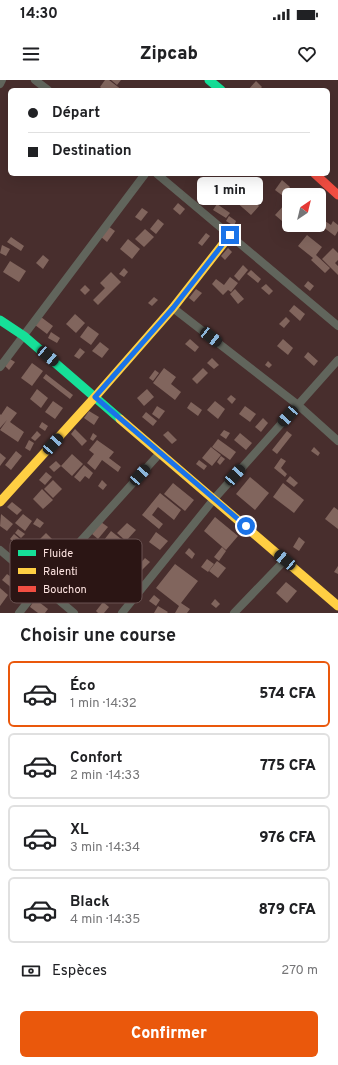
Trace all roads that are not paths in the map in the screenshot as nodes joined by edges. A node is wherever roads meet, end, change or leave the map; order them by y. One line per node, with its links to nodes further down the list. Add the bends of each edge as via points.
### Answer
1 (2, 80): 3 (street)
2 (35, 80): 4 (street)
3 (0, 84)
4 (45, 88)
5 (144, 176): 13 (street)
6 (159, 176): 9 (street)
7 (317, 176): 8 (street)
8 (338, 195)
9 (230, 235): 10 (street); 12 (street)
10 (173, 308): 16 (street); 17 (street)
11 (0, 320): 13 (street)
12 (338, 326)
13 (24, 336): 15 (street); 16 (street)
14 (338, 360): 17 (street)
15 (0, 367)
16 (95, 397): 19 (street); 21 (street)
17 (298, 404): 18 (street); 20 (street)
18 (338, 441)
19 (160, 453): 20 (street); 22 (street)
20 (214, 499): 25 (street); 26 (street)
21 (0, 502)
22 (82, 539)
23 (0, 550): 24 (street)
24 (10, 559)
25 (285, 560): 30 (street); 35 (street)
26 (142, 588)
27 (27, 603): 32 (street)
28 (62, 603): 33 (street)
29 (130, 603): 34 (street)
30 (338, 606)
31 (338, 609): 36 (street)
32 (19, 613)
33 (74, 613)
34 (122, 613)
35 (234, 613)
36 (335, 613)

